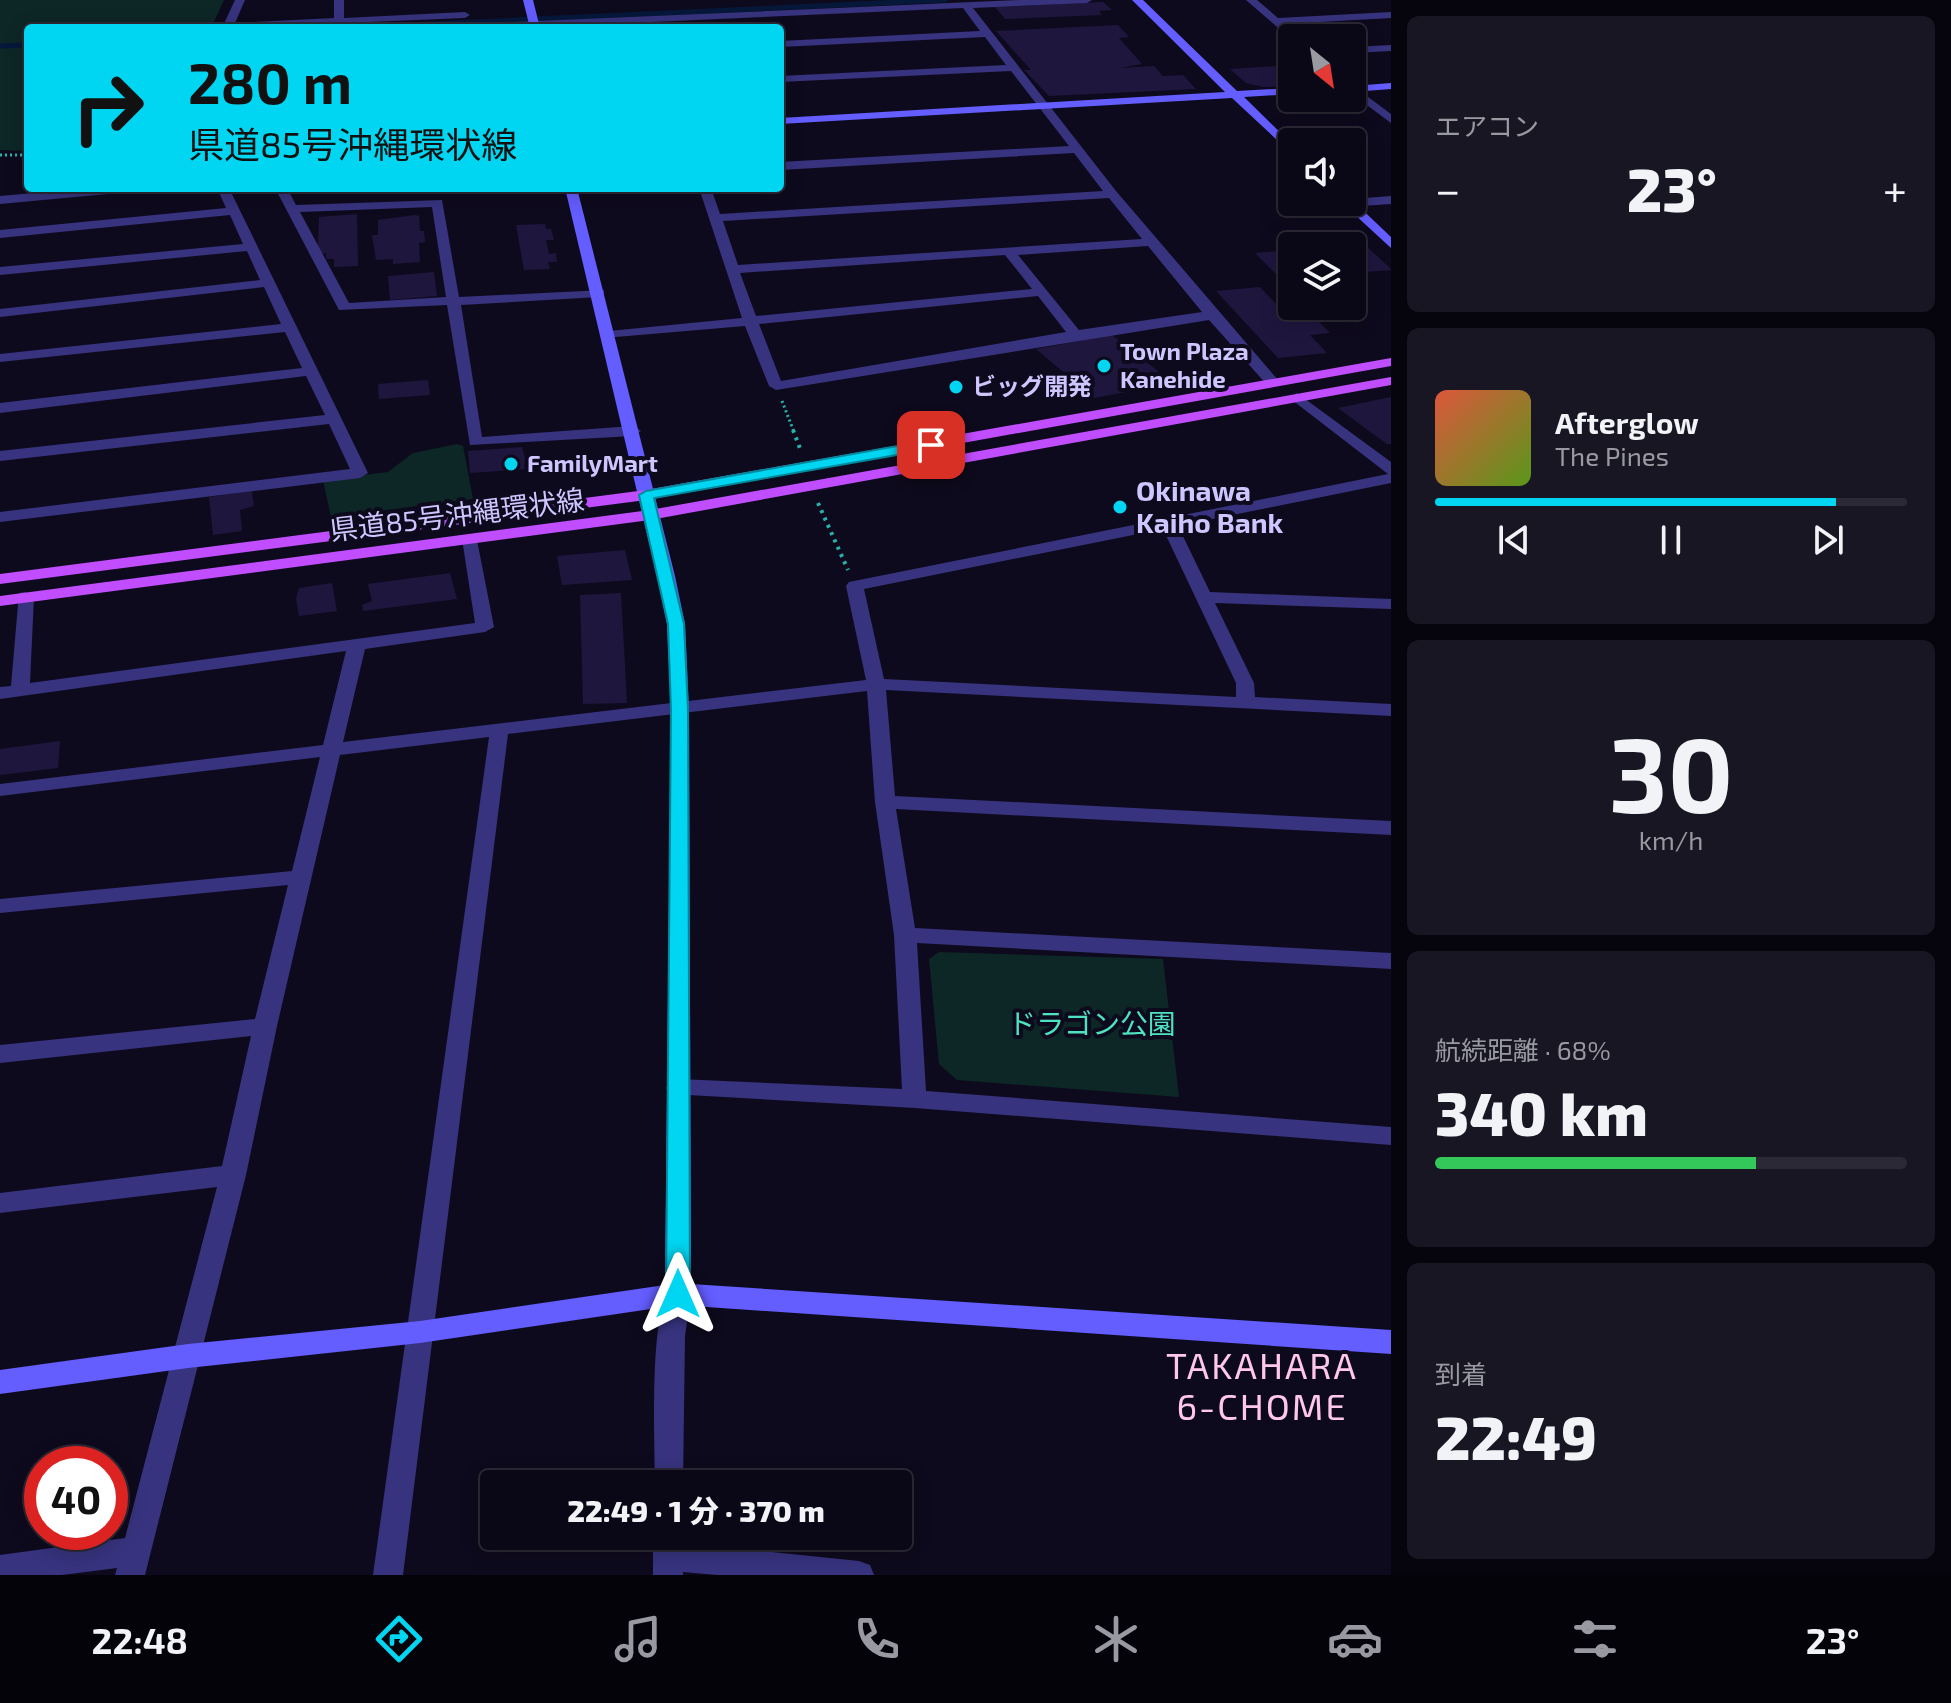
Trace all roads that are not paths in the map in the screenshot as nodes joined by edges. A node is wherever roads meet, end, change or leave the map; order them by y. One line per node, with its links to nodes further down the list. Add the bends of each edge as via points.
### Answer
1 (240, 0): 15 (street)
2 (339, 0): 13 (street)
3 (528, 0): 12 (street)
4 (845, 0): 9 (street)
5 (1087, 0): 10 (street)
6 (1137, 0): 29 (street)
7 (1251, 0): 14 (street)
8 (662, 6): 9 (street)
9 (827, 6): 10 (street); 18 (street)
10 (966, 6): 20 (street)
11 (1391, 15): 14 (street)
12 (534, 19): 13 (street, via 428,13); 17 (street); 18 (street)
13 (339, 21): 16 (street)
14 (1277, 21): 19 (street)
15 (228, 24)
16 (283, 24)
17 (486, 24)
18 (642, 24)
19 (1280, 24)
20 (988, 34): 21 (street); 24 (street)
21 (784, 44)
22 (1391, 48): 23 (street)
23 (1366, 49)
24 (1013, 68): 25 (street); 31 (street)
25 (784, 79)
26 (1391, 86): 27 (street)
27 (1366, 88)
28 (1278, 92): 29 (street)
29 (1233, 94): 31 (street); 34 (street)
30 (1366, 100): 32 (street)
31 (1045, 106): 33 (street); 35 (street)
32 (1391, 120)
33 (784, 121)
34 (1278, 137)
35 (1077, 149): 36 (street); 42 (street)
36 (784, 166)
37 (86, 192): 43 (street)
38 (225, 192): 47 (street)
39 (283, 192): 46 (street)
40 (572, 192): 59 (street)
41 (706, 192): 49 (street)
42 (1112, 194): 49 (street); 51 (street)
43 (0, 200)
44 (1391, 200): 45 (street)
45 (1366, 201)
46 (293, 209): 60 (street, via 344,307); 60 (street, via 438,203)
47 (234, 211): 50 (street); 53 (street)
48 (1362, 216): 52 (street)
49 (715, 218): 55 (street)
50 (0, 234)
51 (1151, 242): 54 (street); 62 (street)
52 (1391, 244)
53 (251, 247): 56 (street); 57 (street)
54 (1008, 250): 55 (street); 58 (street)
55 (734, 269): 63 (street)
56 (0, 271)
57 (268, 283): 61 (street); 64 (street)
58 (1041, 292): 63 (street); 66 (street)
59 (599, 293): 60 (street); 65 (street)
60 (455, 303): 75 (street, via 475,442)
61 (0, 313)
62 (1212, 315): 66 (street); 71 (street)
63 (749, 323): 65 (street); 66 (street, via 776,386)
64 (288, 327): 67 (street); 69 (street)
65 (609, 335): 75 (street)
66 (1075, 335)
67 (0, 358)
68 (1391, 362): 71 (main road, 県道85号沖縄環状線)
69 (310, 371): 73 (street); 74 (street)
70 (1391, 381): 72 (main road, 県道85号沖縄環状線)
71 (1273, 383): 79 (main road, 県道85号沖縄環状線, via 806,467)
72 (1297, 397): 77 (street); 79 (main road, 県道85号沖縄環状線, via 810,487)
73 (0, 408)
74 (333, 419): 76 (street); 80 (street, via 360,473)
75 (633, 431): 79 (street)
76 (0, 456)
77 (1391, 470)
78 (1391, 478): 81 (street)
79 (648, 505): 82 (main road, 県道85号沖縄環状線); 83 (main road, 県道85号沖縄環状線); 93 (street, via 676,624)
80 (0, 517)
81 (1169, 524): 85 (street); 89 (street, via 855,586)
82 (470, 539): 84 (main road, 県道85号沖縄環状線); 88 (street, via 485,627)
83 (0, 579)
84 (25, 597): 86 (main road, 県道85号沖縄環状線); 90 (street)
85 (1206, 597): 87 (street); 92 (street, via 1245,683)
86 (0, 601)
87 (1391, 604)
88 (357, 644): 90 (street); 96 (street)
89 (876, 684): 92 (street); 93 (street); 98 (street)
90 (20, 690): 91 (street)
91 (0, 693)
92 (1246, 700): 94 (street)
93 (680, 710): 95 (street); 106 (street)
94 (1391, 710)
95 (499, 732): 96 (street); 112 (street)
96 (330, 751): 97 (street); 100 (street)
97 (0, 790)
98 (885, 802): 99 (street); 102 (street)
99 (1391, 828)
100 (301, 877): 101 (street); 104 (street)
101 (0, 906)
102 (905, 935): 103 (street); 107 (street)
103 (1391, 961)
104 (265, 1026): 105 (street); 109 (street)
105 (0, 1054)
106 (678, 1088): 107 (street); 111 (street)
107 (915, 1099): 108 (street)
108 (1391, 1136)
109 (233, 1175): 110 (street); 114 (street)
110 (0, 1203)
111 (678, 1294): 112 (street); 113 (street); 116 (street, via 671,1336)
112 (420, 1332): 114 (street); 120 (street)
113 (1391, 1342)
114 (188, 1356): 115 (street); 118 (street)
115 (0, 1382)
116 (669, 1470)
117 (668, 1556): 121 (street)
118 (133, 1563): 119 (street)
119 (0, 1569)
120 (388, 1575)
121 (859, 1575)

